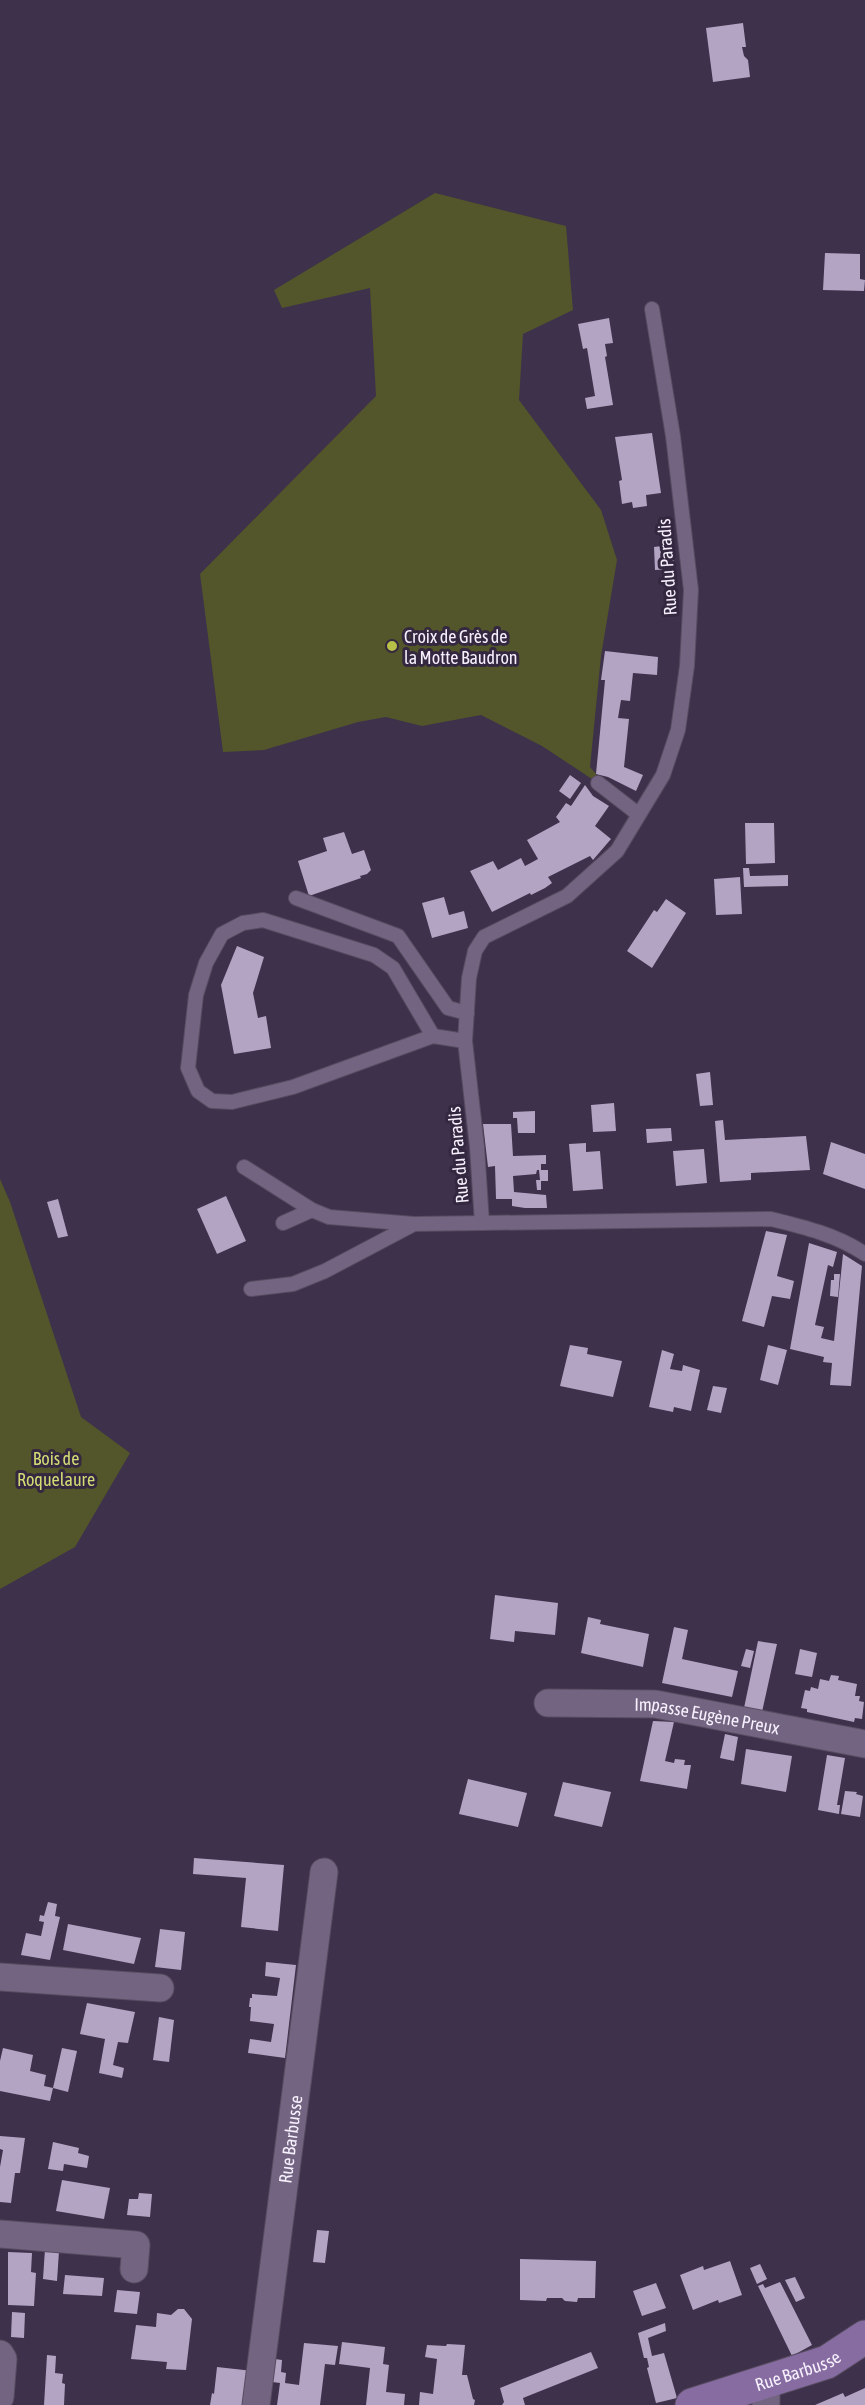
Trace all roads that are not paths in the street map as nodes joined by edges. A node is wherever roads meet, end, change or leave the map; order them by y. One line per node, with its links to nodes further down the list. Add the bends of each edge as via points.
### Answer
1 (652, 309): 3 (lane, Rue du Paradis, via 673,436 691,590 687,666 678,730 663,776)
2 (598, 783): 3 (lane)
3 (638, 814): 5 (lane, Rue du Paradis, via 618,851 567,896 484,937 475,951)
4 (296, 898): 5 (lane, via 398,936 448,1008)
5 (466, 1013): 7 (lane, Rue du Paradis)
6 (433, 1036): 6 (lane, via 293,1087 232,1101 212,1101 198,1091 188,1068 196,994 206,963 222,934 243,923 263,920 374,955 393,968); 7 (lane)
7 (465, 1041): 11 (lane, Rue du Paradis)
8 (244, 1167): 9 (lane)
9 (312, 1210): 10 (lane); 12 (lane, via 329,1217)
10 (283, 1223)
11 (482, 1223): 12 (lane); 13 (lane, Rue du Paradis, via 771,1219 812,1228)
12 (414, 1224): 14 (lane, via 293,1284)
13 (865, 1254)
14 (251, 1289)
15 (548, 1703): 16 (street, Impasse Eugène Preux, via 656,1704)
16 (865, 1744)
17 (324, 1872): 26 (street, Rue Barbusse)
18 (0, 1977): 19 (street)
19 (160, 1988)
20 (0, 2234): 21 (street, via 136,2245)
21 (134, 2270)
22 (865, 2337): 24 (street, Rue Barbusse, via 827,2362)
23 (0, 2354): 25 (street)
24 (766, 2393): 27 (street, Rue Barbusse)
25 (0, 2397)
26 (256, 2405)
27 (692, 2405)

